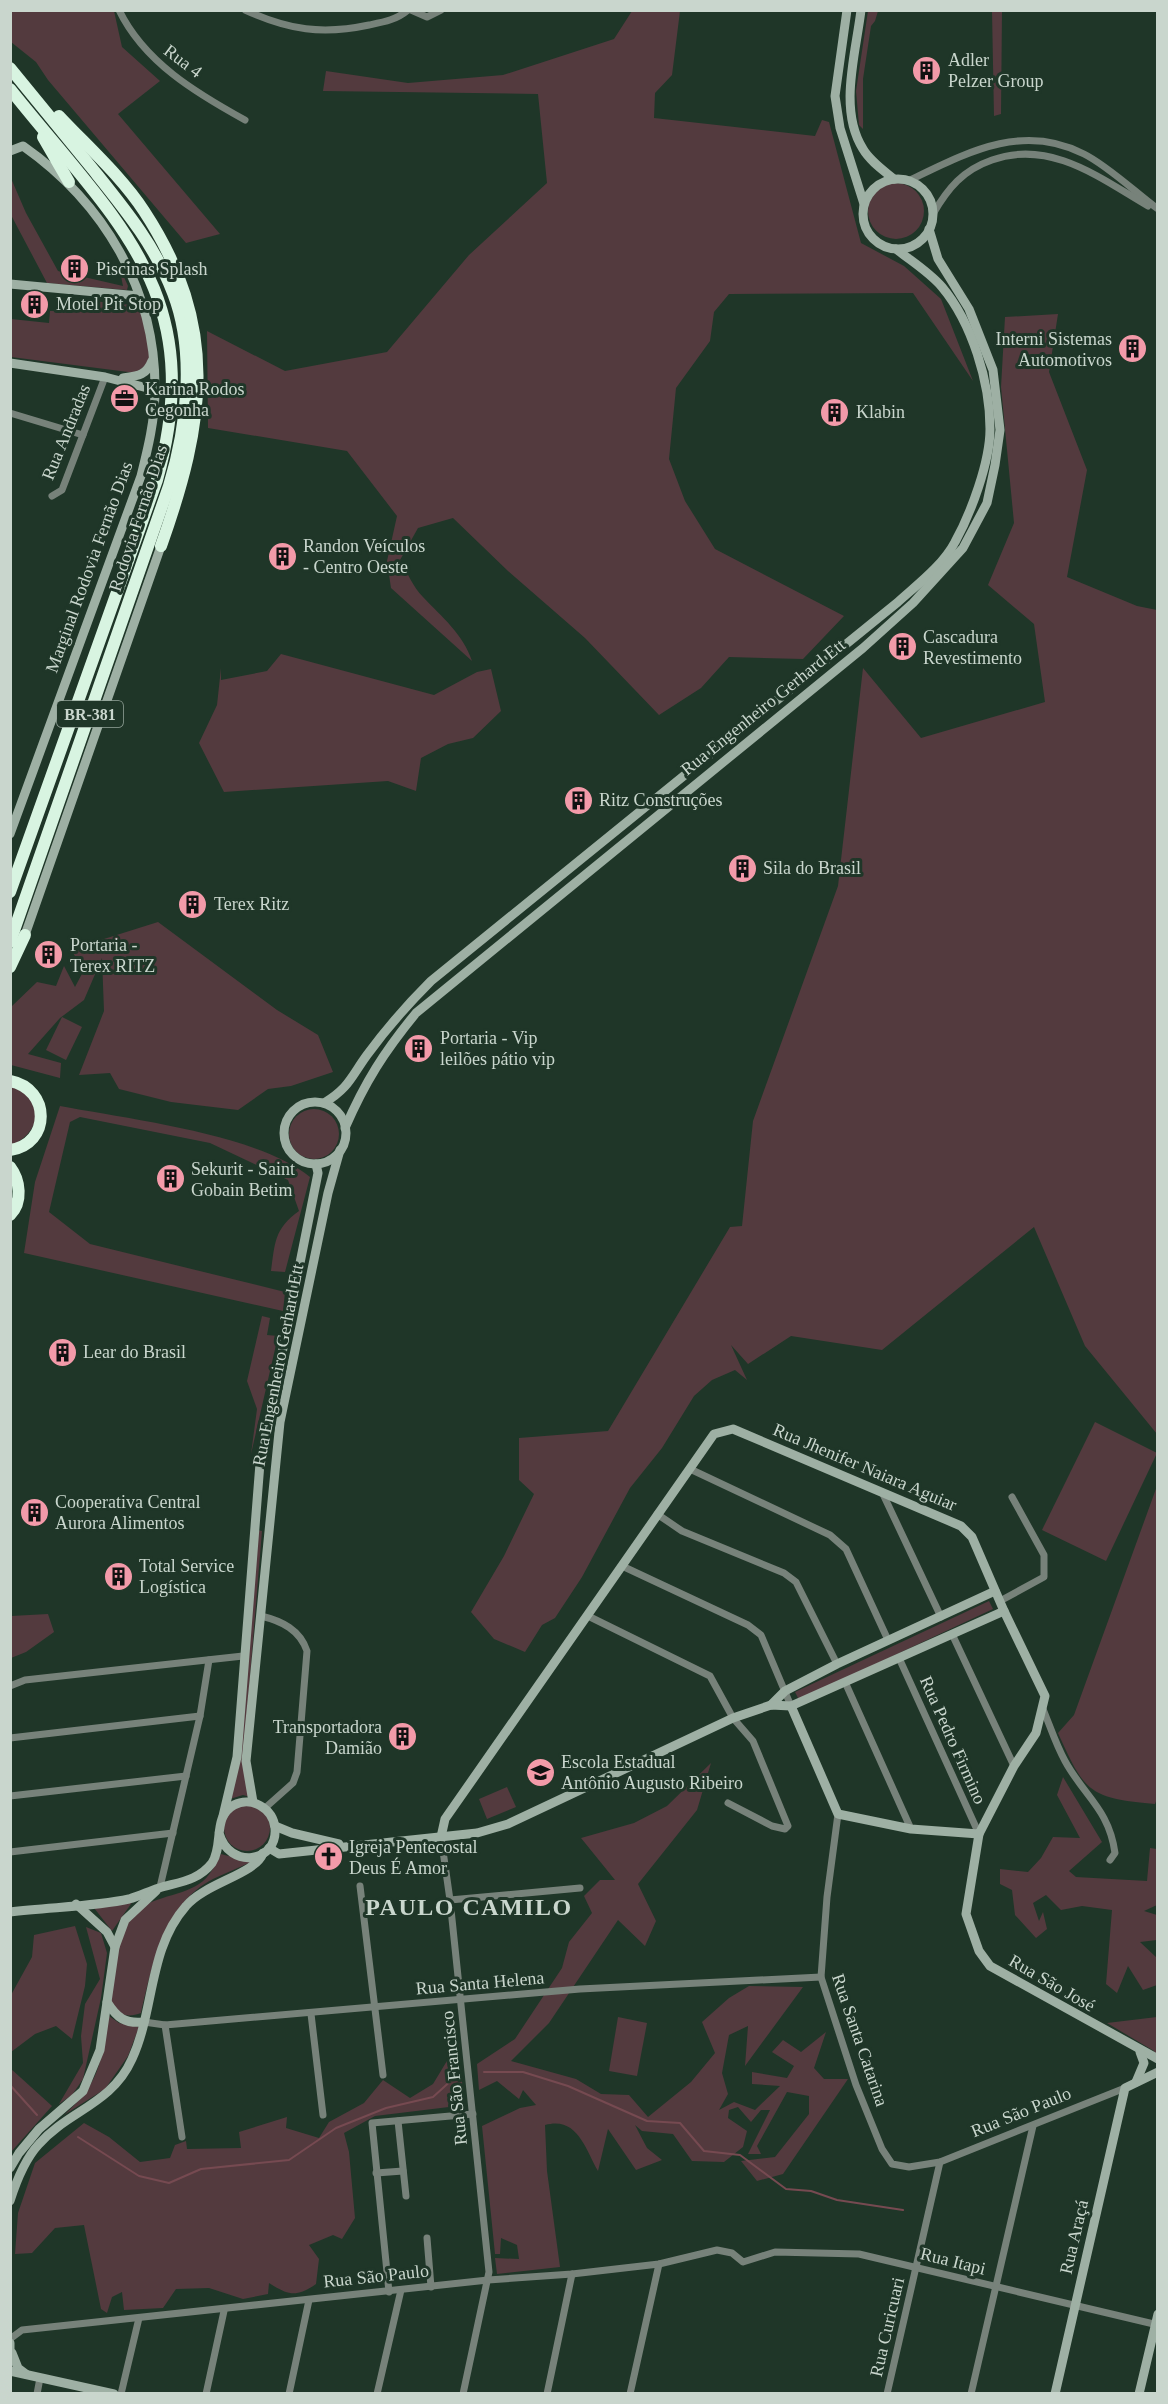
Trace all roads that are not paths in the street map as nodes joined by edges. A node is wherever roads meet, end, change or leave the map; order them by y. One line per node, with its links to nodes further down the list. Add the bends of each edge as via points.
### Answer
1 (119, 10): 10 (street, Rua 4, via 138,43 162,66)
2 (245, 10): 3 (street, via 295,29 338,32 397,19)
3 (409, 10): 4 (street, via 427,17)
4 (441, 10)
5 (847, 10): 15 (main road, via 836,96 840,128)
6 (861, 10): 12 (main road, via 851,93 852,118 864,152)
7 (14, 72): 29 (highway, via 129,192 178,273 188,303 199,374 198,404 187,468); 33 (highway, Rodovia Fernão Dias / BR-381, via 135,222 155,253 174,295 184,346 186,396 181,447 169,486)
8 (10, 89): 9 (highway, Rodovia Fernão Dias / BR-381)
9 (29, 112): 14 (highway, BR-381); 31 (highway, Rodovia Fernão Dias / BR-381, via 95,190 142,260 158,298 170,344 172,399 157,480)
10 (245, 120)
11 (10, 151): 14 (main road, Marginal Rodovia Fernão Dias, via 23,146)
12 (894, 179): 13 (main road); 15 (main road, via 875,187)
13 (910, 180): 16 (street, via 966,153 1030,138 1085,154); 17 (main road, via 927,194)
14 (69, 182): 21 (main road, Marginal Rodovia Fernão Dias / BR-381, via 124,258)
15 (864, 204): 19 (main road, via 864,225 869,234 885,247)
16 (1158, 210): 17 (street, via 1089,172 1052,156 1027,152 993,160 959,176)
17 (933, 214): 18 (main road)
18 (929, 229): 19 (main road, via 916,244); 37 (main road, Rua Engenheiro Gerhard Ett, via 938,259 969,309 988,354 999,409 1000,430 987,503 963,548 913,603 864,648 416,1013 365,1083)
19 (896, 249): 36 (main road, Rua Engenheiro Gerhard Ett, via 942,288 963,322 986,392 990,429 973,502 955,544 898,602 431,981 373,1047 343,1092)
20 (10, 284): 21 (main road)
21 (140, 296): 22 (main road, Marginal Rodovia Fernão Dias / BR-381)
22 (154, 356): 24 (main road, via 148,371 141,375); 25 (main road, Marginal Rodovia Fernão Dias / BR-381)
23 (10, 363): 24 (main road)
24 (110, 378): 25 (main road); 27 (street, Rua Andradas)
25 (155, 390): 30 (main road, Marginal Rodovia Fernão Dias / BR-381, via 141,476)
26 (10, 413): 27 (street)
27 (83, 435): 28 (street, Rua Andradas, via 62,490)
28 (52, 496)
29 (161, 546): 32 (main road, Rodovia Fernão Dias / BR-381)
30 (10, 834)
31 (10, 892)
32 (26, 935): 34 (highway, BR-381)
33 (10, 942)
34 (10, 967)
35 (10, 1081): 38 (highway, via 30,1089 41,1109 39,1129 27,1144)
36 (324, 1103): 37 (main road, via 338,1113); 40 (main road, Rua Engenheiro Gerhard Ett, via 305,1103 296,1108 289,1115 284,1134 285,1143 297,1159)
37 (345, 1128): 39 (main road, Rua Engenheiro Gerhard Ett)
38 (10, 1150)
39 (340, 1150): 40 (main road); 44 (main road, Rua Engenheiro Gerhard Ett, via 328,1193)
40 (316, 1164): 43 (main road, Rua Engenheiro Gerhard Ett, via 318,1173)
41 (10, 1167): 42 (highway, via 17,1177 19,1192)
42 (10, 1215)
43 (260, 1463): 44 (main road); 58 (main road, Rua Engenheiro Gerhard Ett)
44 (275, 1464): 53 (main road, Rua Engenheiro Gerhard Ett)
45 (690, 1469): 46 (main road, Rua Jhenifer Naiara Aguiar, via 714,1434 733,1429); 48 (main road, Rua Jhenifer Naiara Aguiar); 57 (street, via 830,1535 846,1549)
46 (882, 1490): 50 (main road, Rua Jhenifer Naiara Aguiar, via 961,1526 972,1537); 55 (street)
47 (1012, 1497): 51 (street, via 1044,1555 1044,1577)
48 (657, 1514): 49 (main road, Rua Jhenifer Naiara Aguiar); 61 (street, via 682,1531 784,1573 796,1582)
49 (622, 1566): 54 (main road, Rua Jhenifer Naiara Aguiar); 64 (street, via 761,1635)
50 (995, 1591): 51 (main road, Rua Jhenifer Naiara Aguiar); 55 (main road)
51 (1000, 1601): 52 (main road, Rua Jhenifer Naiara Aguiar)
52 (1004, 1611): 56 (main road); 67 (main road, Rua Jhenifer Naiara Aguiar, via 1045,1696)
53 (261, 1616): 74 (main road, Rua Engenheiro Gerhard Ett, via 246,1761); 76 (street, via 294,1630 307,1651 297,1772 293,1783)
54 (588, 1616): 69 (street, via 710,1676); 84 (main road, Rua Jhenifer Naiara Aguiar, via 446,1819)
55 (941, 1617): 57 (main road)
56 (952, 1634): 59 (main road); 71 (street)
57 (888, 1640): 61 (main road)
58 (243, 1656): 60 (street); 78 (main road, Rua Engenheiro Gerhard Ett, via 237,1757)
59 (899, 1658): 62 (main road); 83 (street, Rua Pedro Firmino)
60 (209, 1660): 63 (street, via 24,1680); 68 (street)
61 (837, 1664): 64 (main road)
62 (845, 1682): 66 (main road); 80 (street)
63 (10, 1686)
64 (785, 1691): 65 (main road); 66 (street)
65 (771, 1704): 66 (main road); 69 (main road)
66 (791, 1706): 77 (main road)
67 (1043, 1709): 71 (main road, Rua Jhenifer Naiara Aguiar, via 1036,1733); 88 (street, via 1065,1761 1101,1809 1113,1839 1115,1853)
68 (200, 1716): 70 (street); 72 (street)
69 (734, 1718): 75 (street, via 753,1741 788,1826 772,1826); 84 (main road, via 508,1824)
70 (10, 1738)
71 (1014, 1766): 83 (main road, Rua Jhenifer Naiara Aguiar)
72 (186, 1776): 73 (street); 81 (street)
73 (10, 1796)
74 (253, 1803): 76 (main road); 78 (main road, via 236,1804)
75 (728, 1803)
76 (265, 1808): 79 (main road)
77 (838, 1814): 80 (main road); 96 (street, Rua Santa Catarina)
78 (223, 1816): 82 (main road)
79 (275, 1826): 85 (main road); 86 (main road, via 273,1841)
80 (911, 1829): 83 (main road)
81 (173, 1833): 87 (street); 90 (street)
82 (219, 1833): 86 (main road, via 226,1848 239,1857 256,1857); 90 (main road, via 211,1864 190,1881)
83 (979, 1834): 103 (main road, Rua São José, via 966,1914 979,1951 990,1966)
84 (441, 1837): 85 (main road); 92 (street, Rua São Francisco)
85 (344, 1845): 86 (main road, via 279,1854)
86 (266, 1851): 101 (main road, via 254,1867 207,1887 186,1905 169,1929 152,1977)
87 (10, 1852)
88 (1110, 1860)
89 (360, 1886): 99 (street)
90 (160, 1887): 93 (main road, via 129,1899); 95 (main road, via 125,1920)
91 (580, 1888): 92 (street)
92 (450, 1900): 97 (street, Rua São Francisco)
93 (76, 1905): 94 (main road); 95 (main road, via 107,1932)
94 (10, 1912)
95 (115, 1947): 98 (main road)
96 (820, 1977): 97 (street, Rua Santa Helena, via 580,1989); 115 (street, Rua Santa Catarina, via 856,2085)
97 (461, 2000): 99 (street, Rua Santa Helena); 109 (street, Rua São Francisco)
98 (107, 2002): 101 (main road, via 126,2022); 116 (main road, via 100,2050 83,2091 39,2129)
99 (375, 2008): 100 (street, Rua Santa Helena); 106 (street)
100 (310, 2014): 102 (street, Rua Santa Helena); 110 (street)
101 (144, 2022): 102 (street, Rua Santa Helena); 120 (main road, via 132,2059 118,2082 38,2145 16,2182)
102 (165, 2025): 113 (street)
103 (1140, 2052): 104 (main road, Rua São José); 107 (main road, via 1144,2063)
104 (1158, 2059)
105 (1158, 2072): 107 (main road, Rua São Paulo)
106 (383, 2075)
107 (1136, 2082): 108 (main road, Rua São Paulo)
108 (1125, 2088): 112 (street, Rua São Paulo); 132 (main road, Rua Araçá)
109 (473, 2114): 111 (street); 126 (street, Rua São Francisco)
110 (323, 2115)
111 (398, 2121): 117 (street); 118 (street, via 372,2123)
112 (1033, 2126): 114 (street, Rua São Paulo); 128 (street)
113 (182, 2137)
114 (940, 2162): 115 (street, Rua São Paulo, via 909,2167); 124 (street, Rua Curicuari)
115 (892, 2164)
116 (10, 2168)
117 (403, 2171): 118 (street); 119 (street)
118 (376, 2173): 130 (street)
119 (406, 2196)
120 (10, 2201)
121 (427, 2238): 127 (street)
122 (743, 2262): 123 (street, Rua São Paulo, via 732,2253 717,2250); 124 (street, Rua Itapi, via 775,2252 803,2252 859,2254)
123 (659, 2264): 125 (street, Rua São Paulo); 150 (street)
124 (916, 2268): 128 (street, Rua Itapi); 151 (street, Rua Curicuari)
125 (572, 2274): 126 (street, Rua São Paulo); 149 (street)
126 (488, 2280): 127 (street, Rua São Paulo); 148 (street, Rua São Francisco)
127 (431, 2287): 129 (street, Rua São Paulo)
128 (994, 2287): 132 (street, Rua Itapi); 152 (street)
129 (400, 2290): 130 (street, Rua São Paulo); 147 (street)
130 (389, 2292): 131 (street, Rua São Paulo)
131 (309, 2300): 133 (street, Rua São Paulo); 146 (street)
132 (1075, 2306): 136 (street, Rua Itapi); 153 (main road, Rua Araçá)
133 (224, 2311): 135 (street, Rua São Paulo); 145 (street)
134 (1158, 2314): 136 (main road)
135 (139, 2318): 137 (street, Rua São Paulo, via 22,2330); 144 (street)
136 (1156, 2325): 154 (main road)
137 (10, 2341): 138 (main road)
138 (11, 2356): 140 (main road)
139 (10, 2371): 140 (main road)
140 (27, 2375): 141 (main road)
141 (40, 2378): 142 (street); 143 (main road)
142 (36, 2394)
143 (114, 2394)
144 (122, 2394)
145 (206, 2394)
146 (289, 2394)
147 (377, 2394)
148 (463, 2394)
149 (547, 2394)
150 (630, 2394)
151 (887, 2394)
152 (971, 2394)
153 (1055, 2394)
154 (1139, 2394)

